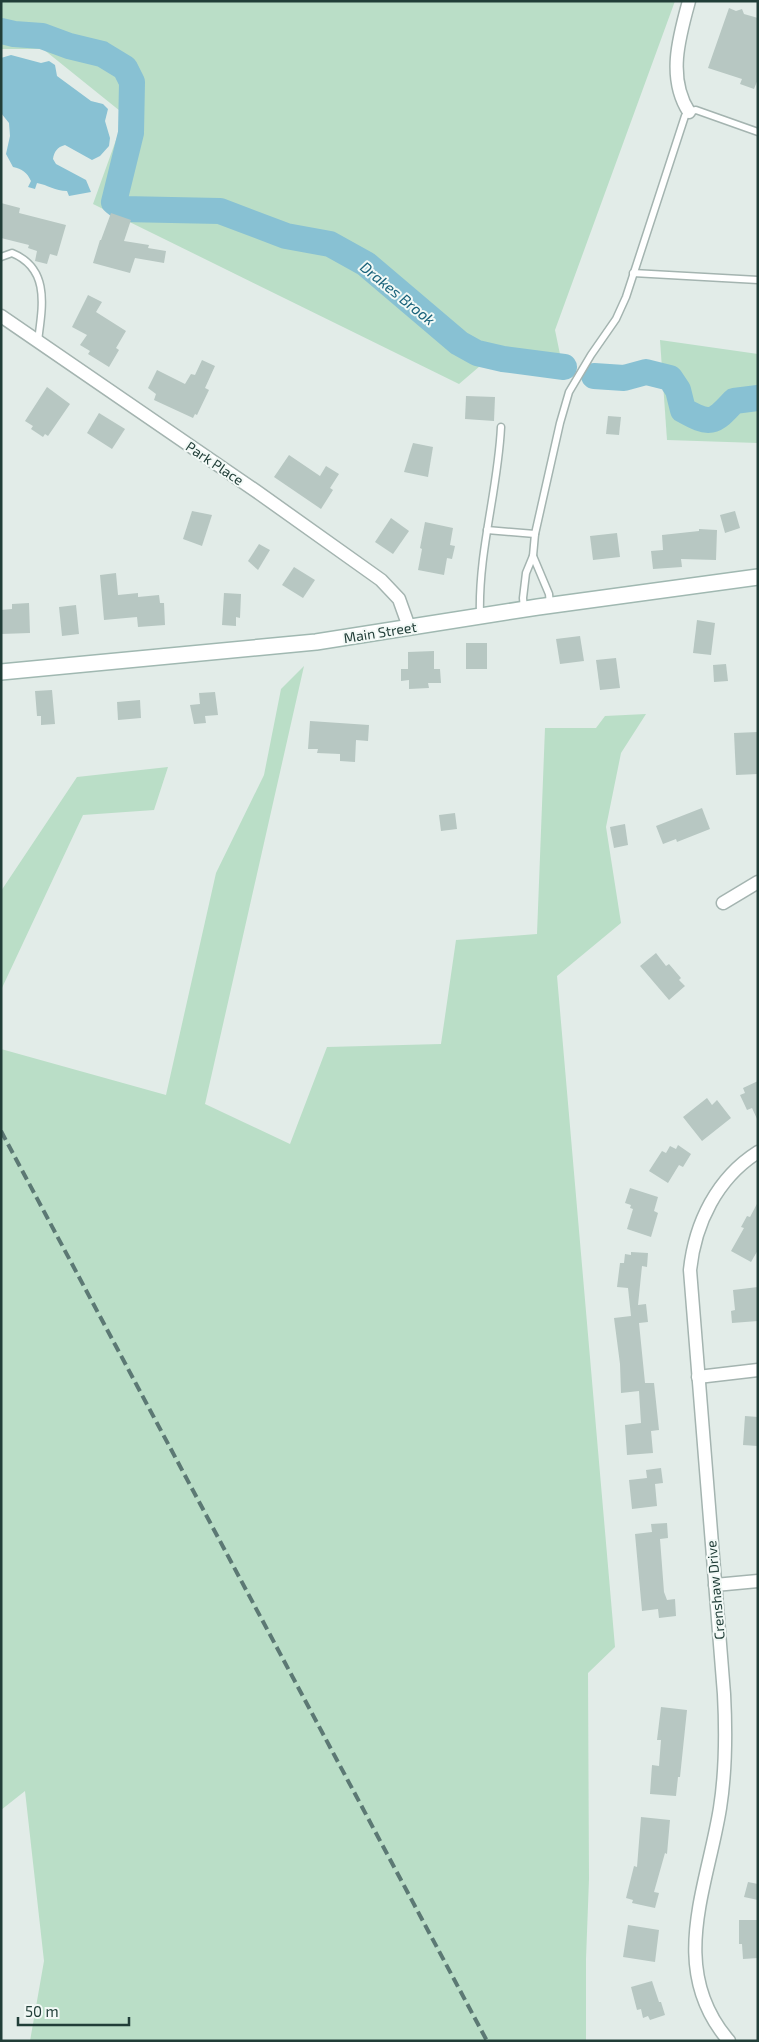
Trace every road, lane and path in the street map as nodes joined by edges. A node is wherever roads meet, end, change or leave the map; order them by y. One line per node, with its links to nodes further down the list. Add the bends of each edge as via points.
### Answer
1 (689, 1): 2 (street, via 676,50 677,78)
2 (689, 112): 3 (lane, via 696,110); 5 (lane)
3 (758, 132)
4 (1, 257): 8 (lane, via 12,253 21,256 41,282 43,300)
5 (633, 273): 6 (lane); 11 (lane, via 616,319 570,392)
6 (758, 280)
7 (1, 316): 8 (street, Park Place)
8 (38, 341): 17 (street, Park Place, via 381,580 399,599)
9 (501, 427): 10 (lane)
10 (487, 530): 11 (lane); 16 (lane)
11 (535, 534): 12 (lane)
12 (533, 556): 14 (lane, via 549,594); 15 (lane, via 526,573)
13 (758, 577): 14 (street, Main Street)
14 (550, 605): 15 (street, Main Street)
15 (524, 609): 16 (street, Main Street)
16 (480, 615): 17 (street, Main Street)
17 (409, 627): 18 (street, Main Street, via 316,642)
18 (1, 672)
19 (758, 882): 20 (street)
20 (723, 904)
21 (758, 1152): 23 (street, Crenshaw Drive, via 737,1167 721,1186 699,1226 692,1247 690,1297)
22 (758, 1370): 23 (street)
23 (698, 1377): 25 (street, Crenshaw Drive)
24 (758, 1581): 25 (street)
25 (715, 1586): 26 (street, Crenshaw Drive, via 724,1694 724,1776 698,1909 694,1952 706,2008)
26 (729, 2041)

